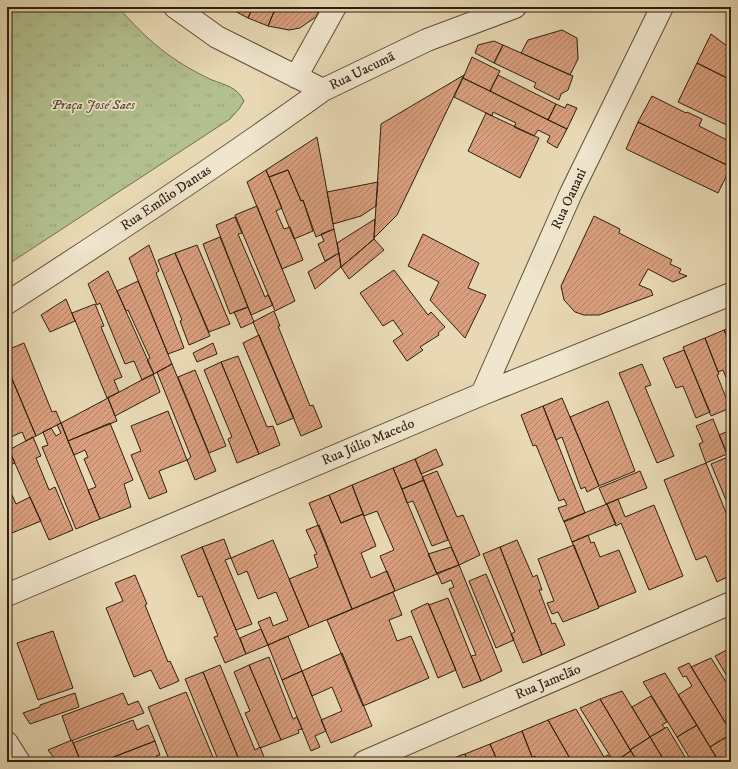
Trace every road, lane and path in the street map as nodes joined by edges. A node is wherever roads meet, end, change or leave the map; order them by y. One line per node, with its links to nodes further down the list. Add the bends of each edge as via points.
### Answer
1 (175, 7): 5 (street, Rua Uacumã, via 217,37)
2 (335, 7): 5 (street)
3 (515, 7): 6 (street, Rua Uacumã, via 427,40)
4 (662, 7): 9 (street, Rua Oanani, via 571,193)
5 (296, 77): 6 (street, Rua Uacumã)
6 (324, 90): 8 (street, Rua Emílio Dantas, via 236,152)
7 (731, 294): 9 (street, Rua Júlio Macedo)
8 (7, 302)
9 (482, 394): 10 (street, Rua Júlio Macedo)
10 (7, 595)
11 (731, 603): 14 (street, Rua Jamelão)
12 (7, 743): 13 (street)
13 (19, 762)
14 (364, 762)

